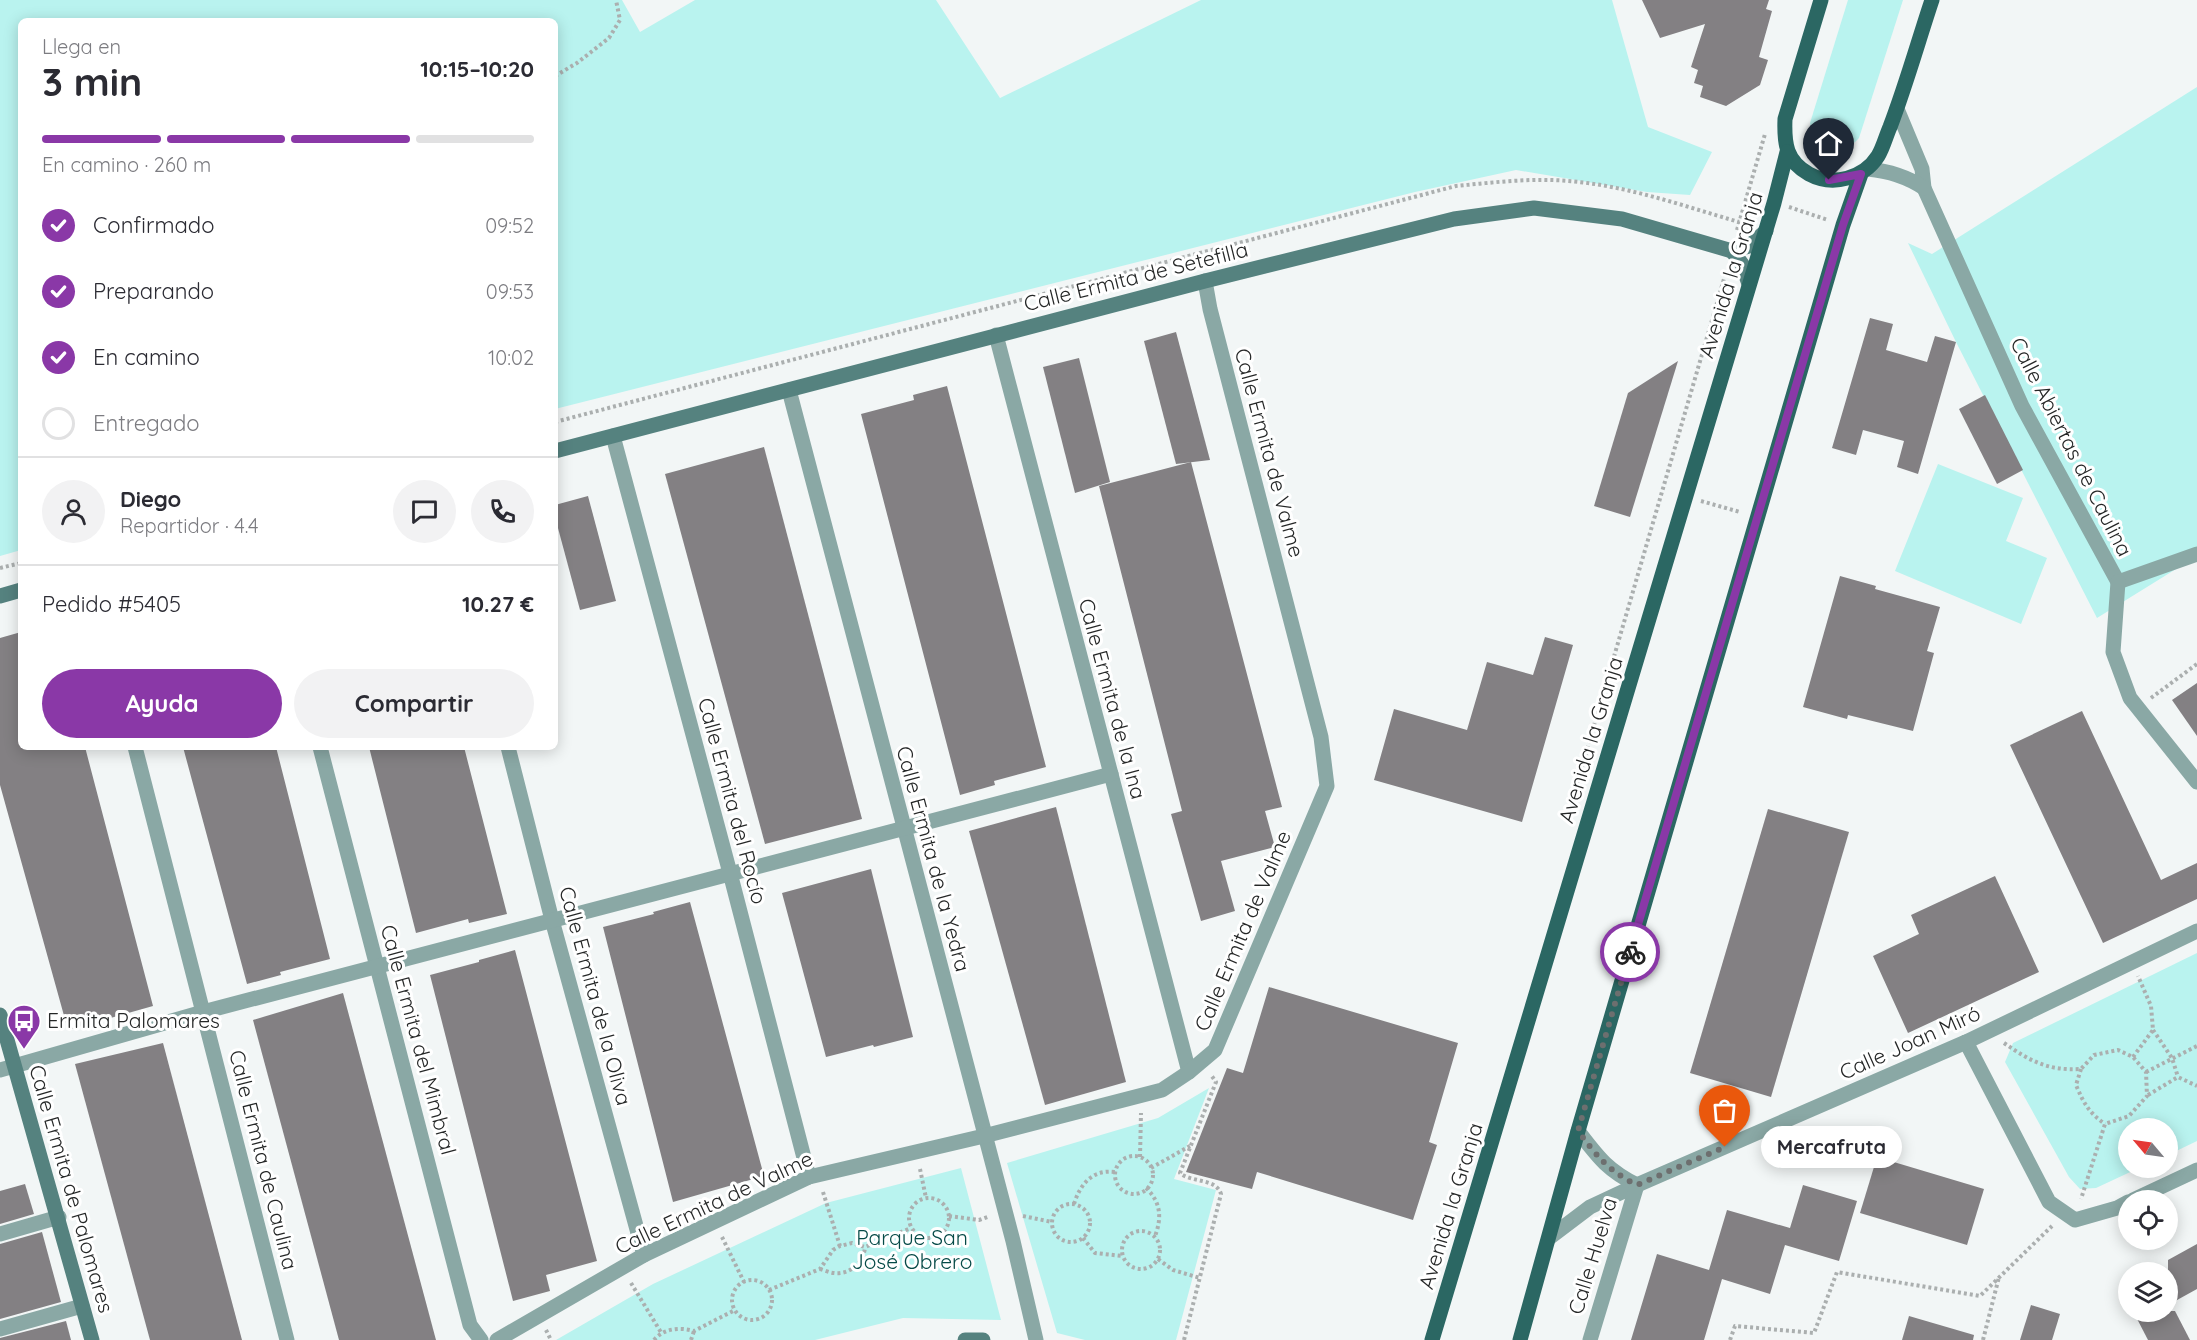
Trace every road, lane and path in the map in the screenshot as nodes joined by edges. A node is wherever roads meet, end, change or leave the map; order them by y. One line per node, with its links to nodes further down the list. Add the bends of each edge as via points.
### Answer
1 (616, 0): 4 (path, via 620,20 609,39)
2 (1932, 0): 5 (main road)
3 (1817, 5): 6 (main road, Avenida la Granja, via 1785,119)
4 (558, 74)
5 (1897, 109): 7 (main road, via 1879,155); 8 (street, Calle Abiertas de Caulina, via 1923,169)
6 (1787, 152): 7 (main road, via 1800,168 1815,177 1829,180); 9 (main road, Avenida la Granja)
7 (1864, 171): 8 (street, via 1898,174); 10 (main road)
8 (1924, 188): 24 (street, Calle Abiertas de Caulina, via 2022,406)
9 (1774, 203): 10 (path); 11 (main road, Avenida la Granja)
10 (1843, 225): 20 (main road)
11 (1766, 231): 12 (street, via 1749,246); 14 (main road, Avenida la Granja)
12 (1732, 251): 13 (street, Calle Ermita de Setefilla, via 1622,219 1534,208 1454,219); 14 (street); 34 (path)
13 (1205, 281): 15 (street, Calle Ermita de Setefilla); 49 (street, Calle Ermita de Valme, via 1321,737 1327,786 1215,1050)
14 (1749, 284): 19 (main road, Avenida la Granja)
15 (996, 335): 16 (street, Calle Ermita de Setefilla); 32 (street, Calle Ermita de la Ina)
16 (789, 390): 17 (street, Calle Ermita de Setefilla); 35 (street, Calle Ermita de la Yedra)
17 (613, 436): 18 (street, Calle Ermita de Setefilla); 36 (street, Calle Ermita del Rocío)
18 (558, 450)
19 (1686, 497): 20 (path); 111 (main road, Avenida la Granja)
20 (1758, 517): 59 (main road)
21 (2197, 554): 24 (street, Calle Abiertas de Caulina)
22 (18, 564): 23 (path)
23 (0, 568)
24 (2118, 582): 28 (street, via 2113,652 2130,698)
25 (18, 591): 26 (street)
26 (0, 596)
27 (2197, 664): 28 (path)
28 (2138, 707): 33 (street)
29 (136, 750): 41 (street, Calle Ermita de Caulina)
30 (321, 750): 40 (street, Calle Ermita del Mimbral)
31 (509, 750): 37 (street, Calle Ermita de la Oliva)
32 (1110, 774): 35 (street); 52 (street, Calle Ermita de la Ina)
33 (2197, 782)
34 (1566, 823)
35 (903, 828): 36 (street); 60 (street, Calle Ermita de la Yedra)
36 (730, 873): 37 (street); 67 (street, Calle Ermita del Rocío)
37 (552, 920): 40 (street); 87 (street, Calle Ermita de la Oliva)
38 (2197, 932): 39 (street, Calle Joan Miró)
39 (2132, 963): 43 (path, via 2151,1006); 44 (street, Calle Joan Miró)
40 (377, 966): 41 (street); 103 (street, Calle Ermita del Mimbral, via 470,1325)
41 (203, 1011): 50 (street); 102 (street, Calle Ermita de Caulina)
42 (0, 1015): 50 (street, Calle Ermita de Palomares)
43 (2153, 1030): 47 (path); 48 (path)
44 (1988, 1032): 45 (street, Calle Joan Miró); 51 (path, via 2031,1062 2062,1070)
45 (1966, 1042): 68 (street, Calle Joan Miró); 76 (street, via 2049,1202)
46 (2197, 1046): 48 (path)
47 (2133, 1057): 51 (path, via 2118,1050 2094,1055); 53 (path)
48 (2172, 1058): 53 (path); 54 (path)
49 (1202, 1062): 52 (street, Calle Ermita de Valme); 61 (path, via 1216,1082)
50 (7, 1068): 77 (street, Calle Ermita de Palomares)
51 (2081, 1069): 58 (path, via 2076,1085 2084,1104)
52 (1189, 1072): 56 (street, Calle Ermita de Valme, via 1161,1090)
53 (2146, 1072): 57 (path)
54 (2178, 1077): 55 (path); 57 (path)
55 (2197, 1086)
56 (1138, 1096): 60 (street, Calle Ermita de Valme); 63 (path, via 1142,1116)
57 (2147, 1096): 58 (path, via 2129,1116)
58 (2104, 1124): 76 (path)
59 (1578, 1131): 68 (street, via 1602,1162); 84 (main road)
60 (984, 1136): 62 (street, Calle Ermita de Valme); 74 (street, Calle Ermita de la Yedra)
61 (1191, 1145): 64 (path); 93 (path, via 1180,1173 1215,1185 1221,1194)
62 (916, 1152): 67 (street, Calle Ermita de Valme); 71 (path)
63 (1140, 1157): 64 (path); 66 (path, via 1127,1157 1119,1162)
64 (1151, 1168): 69 (path, via 1152,1179)
65 (2197, 1170): 70 (street)
66 (1115, 1172): 69 (path, via 1122,1190 1137,1193); 72 (path, via 1101,1172 1082,1185)
67 (813, 1177): 78 (street, Calle Ermita de Valme); 85 (path)
68 (1637, 1185): 84 (street, Calle Joan Miró, via 1590,1207); 113 (street, Calle Huelva)
69 (1146, 1188): 82 (path, via 1161,1214)
70 (2154, 1190)
71 (926, 1198): 75 (path, via 939,1200); 80 (path, via 910,1211)
72 (1074, 1204): 79 (path, via 1062,1206); 83 (path, via 1084,1209 1090,1221)
73 (2118, 1207): 76 (street)
74 (1005, 1212): 75 (path, via 979,1220); 79 (path); 109 (street, Calle Ermita de la Yedra)
75 (949, 1216): 80 (path, via 946,1230 934,1238 920,1236)
76 (2070, 1216): 92 (path)
77 (59, 1217): 81 (street); 96 (street, Calle Ermita de Palomares)
78 (716, 1222): 87 (street, Calle Ermita de Valme); 94 (path)
79 (1052, 1222): 83 (path, via 1060,1239 1073,1242)
80 (911, 1228): 86 (path)
81 (0, 1234)
82 (1155, 1236): 88 (path, via 1144,1231 1131,1233 1123,1243); 89 (path, via 1160,1246)
83 (1083, 1238): 88 (path, via 1095,1253)
84 (1549, 1238): 112 (main road)
85 (840, 1246): 86 (path, via 852,1243); 91 (path, via 832,1250)
86 (865, 1247): 91 (path, via 864,1255 853,1268 835,1274)
87 (644, 1255): 90 (street, Calle Ermita de Valme)
88 (1122, 1256): 89 (path, via 1129,1265 1140,1269)
89 (1158, 1259): 93 (path, via 1173,1270)
90 (622, 1268): 100 (path); 104 (street, Calle Ermita de Valme)
91 (820, 1269): 95 (path)
92 (2000, 1277): 114 (path, via 1980,1296 1837,1272 1814,1333 1735,1326); 115 (path)
93 (1200, 1278): 110 (path)
94 (744, 1282): 95 (path, via 758,1281); 97 (path, via 733,1294)
95 (769, 1290): 97 (path, via 772,1302 763,1317 748,1320)
96 (82, 1306): 98 (street); 101 (street, Calle Ermita de Palomares)
97 (735, 1310): 99 (path)
98 (0, 1329)
99 (694, 1331): 100 (path, via 674,1329); 106 (path)
100 (662, 1334): 105 (path)
101 (92, 1340)
102 (287, 1340)
103 (482, 1340)
104 (497, 1340)
105 (654, 1340)
106 (692, 1340)
107 (965, 1340): 108 (street)
108 (983, 1340)
109 (1036, 1340)
110 (1184, 1340)
111 (1432, 1340)
112 (1520, 1340)
113 (1590, 1340)
114 (1730, 1340)
115 (1983, 1340)

